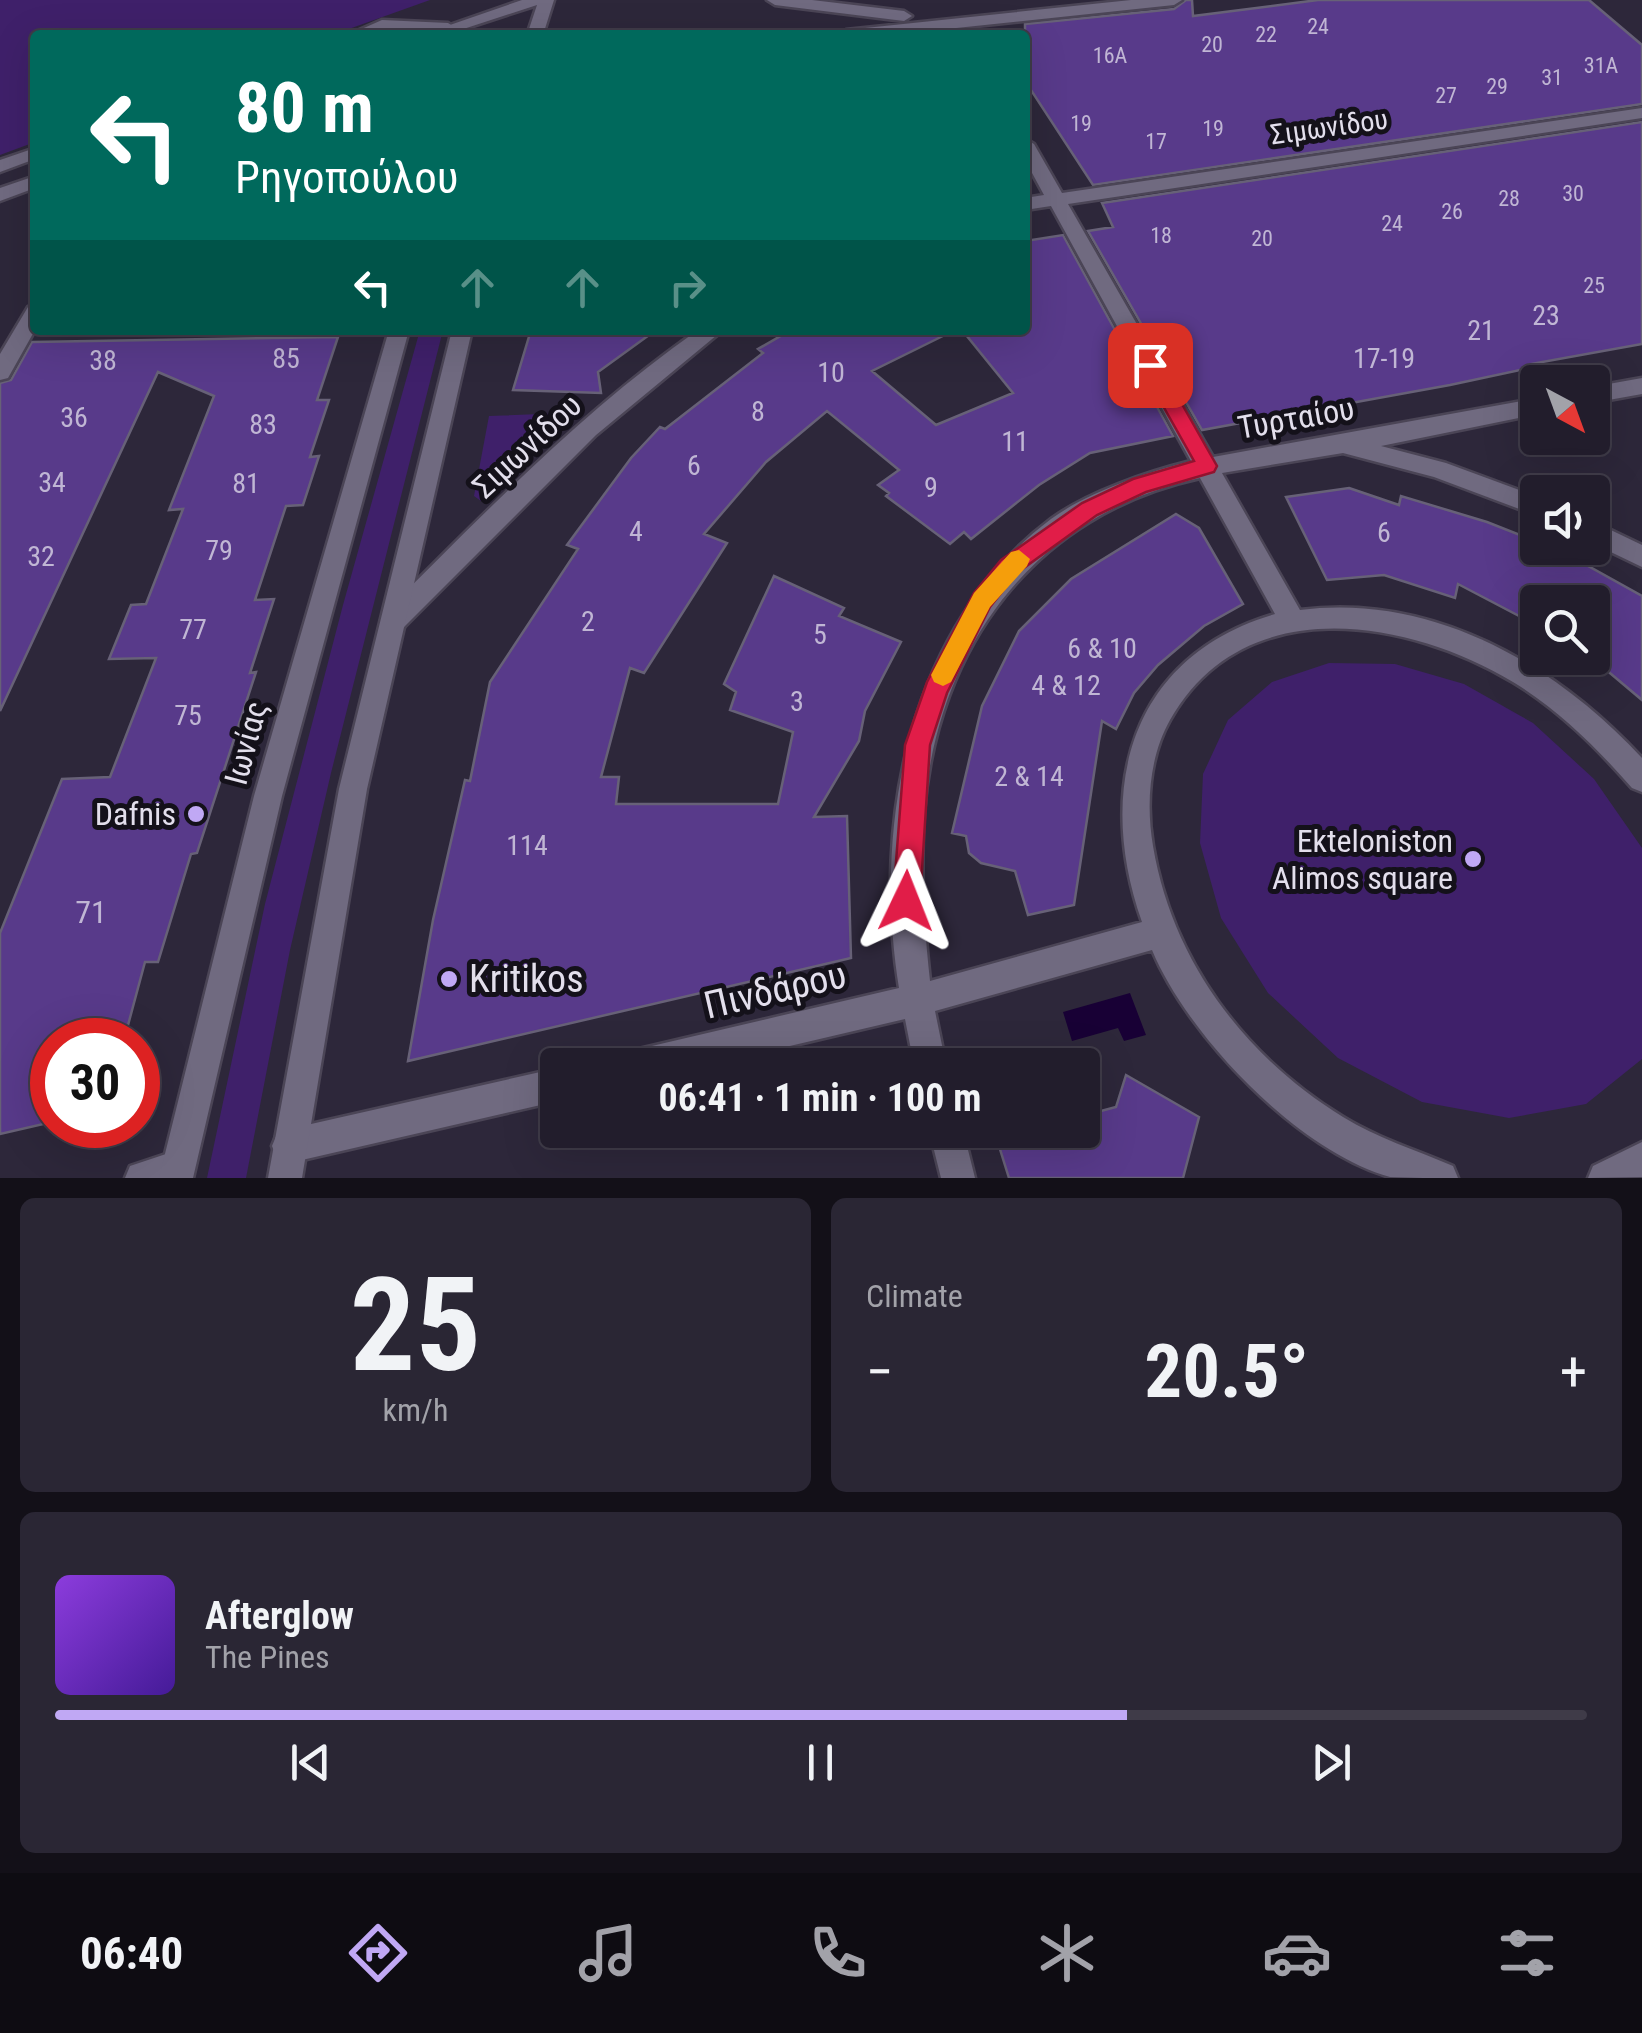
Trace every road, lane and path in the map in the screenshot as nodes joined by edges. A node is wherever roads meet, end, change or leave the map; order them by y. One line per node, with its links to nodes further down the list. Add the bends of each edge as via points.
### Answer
1 (537, 0): 6 (street)
2 (546, 0): 11 (street)
3 (774, 0): 7 (street)
4 (957, 0): 7 (street)
5 (1174, 0): 7 (street)
6 (493, 6): 8 (street)
7 (957, 26): 12 (street)
8 (448, 28): 9 (street); 10 (street)
9 (370, 30)
10 (443, 30)
11 (537, 30)
12 (908, 30)
13 (1642, 113): 19 (street, Σιμωνίδου)
14 (1030, 153): 19 (street)
15 (30, 156): 16 (street)
16 (0, 166)
17 (30, 184): 18 (street)
18 (0, 195)
19 (1055, 196): 20 (street, Σιμωνίδου); 30 (street)
20 (1030, 203)
21 (30, 321): 25 (street)
22 (398, 335): 45 (street, Ιωνίας, via 263,815)
23 (461, 335): 34 (street)
24 (705, 335): 34 (street, Σιμωνίδου, via 599,423)
25 (0, 372)
26 (1642, 386): 27 (street)
27 (1610, 392)
28 (1520, 409): 29 (street, Τυρταίου)
29 (1342, 444): 30 (street, Τυρταίου); 31 (street)
30 (1207, 466): 35 (street); 38 (street, Τυρταίου, via 1140,485 1047,537 1009,567 956,647 918,745 906,901)
31 (1520, 500)
32 (1610, 540): 33 (street)
33 (1642, 557)
34 (394, 620): 44 (street, via 352,789)
35 (1293, 621): 36 (street, via 1392,622 1481,652 1555,695); 37 (street, via 1246,634 1206,658 1173,692 1150,734 1135,812 1138,856)
36 (1642, 778)
37 (1161, 932): 38 (street, Πινδάρου); 48 (street, via 1206,1010 1269,1081 1358,1145)
38 (914, 1001): 39 (street, Πινδάρου); 40 (street, Τυρταίου)
39 (713, 1048)
40 (926, 1048)
41 (540, 1089): 44 (street)
42 (950, 1148): 47 (street)
43 (1642, 1159): 49 (street)
44 (287, 1162)
45 (177, 1172): 46 (street)
46 (142, 1178)
47 (958, 1178)
48 (1441, 1178)
49 (1605, 1178)

